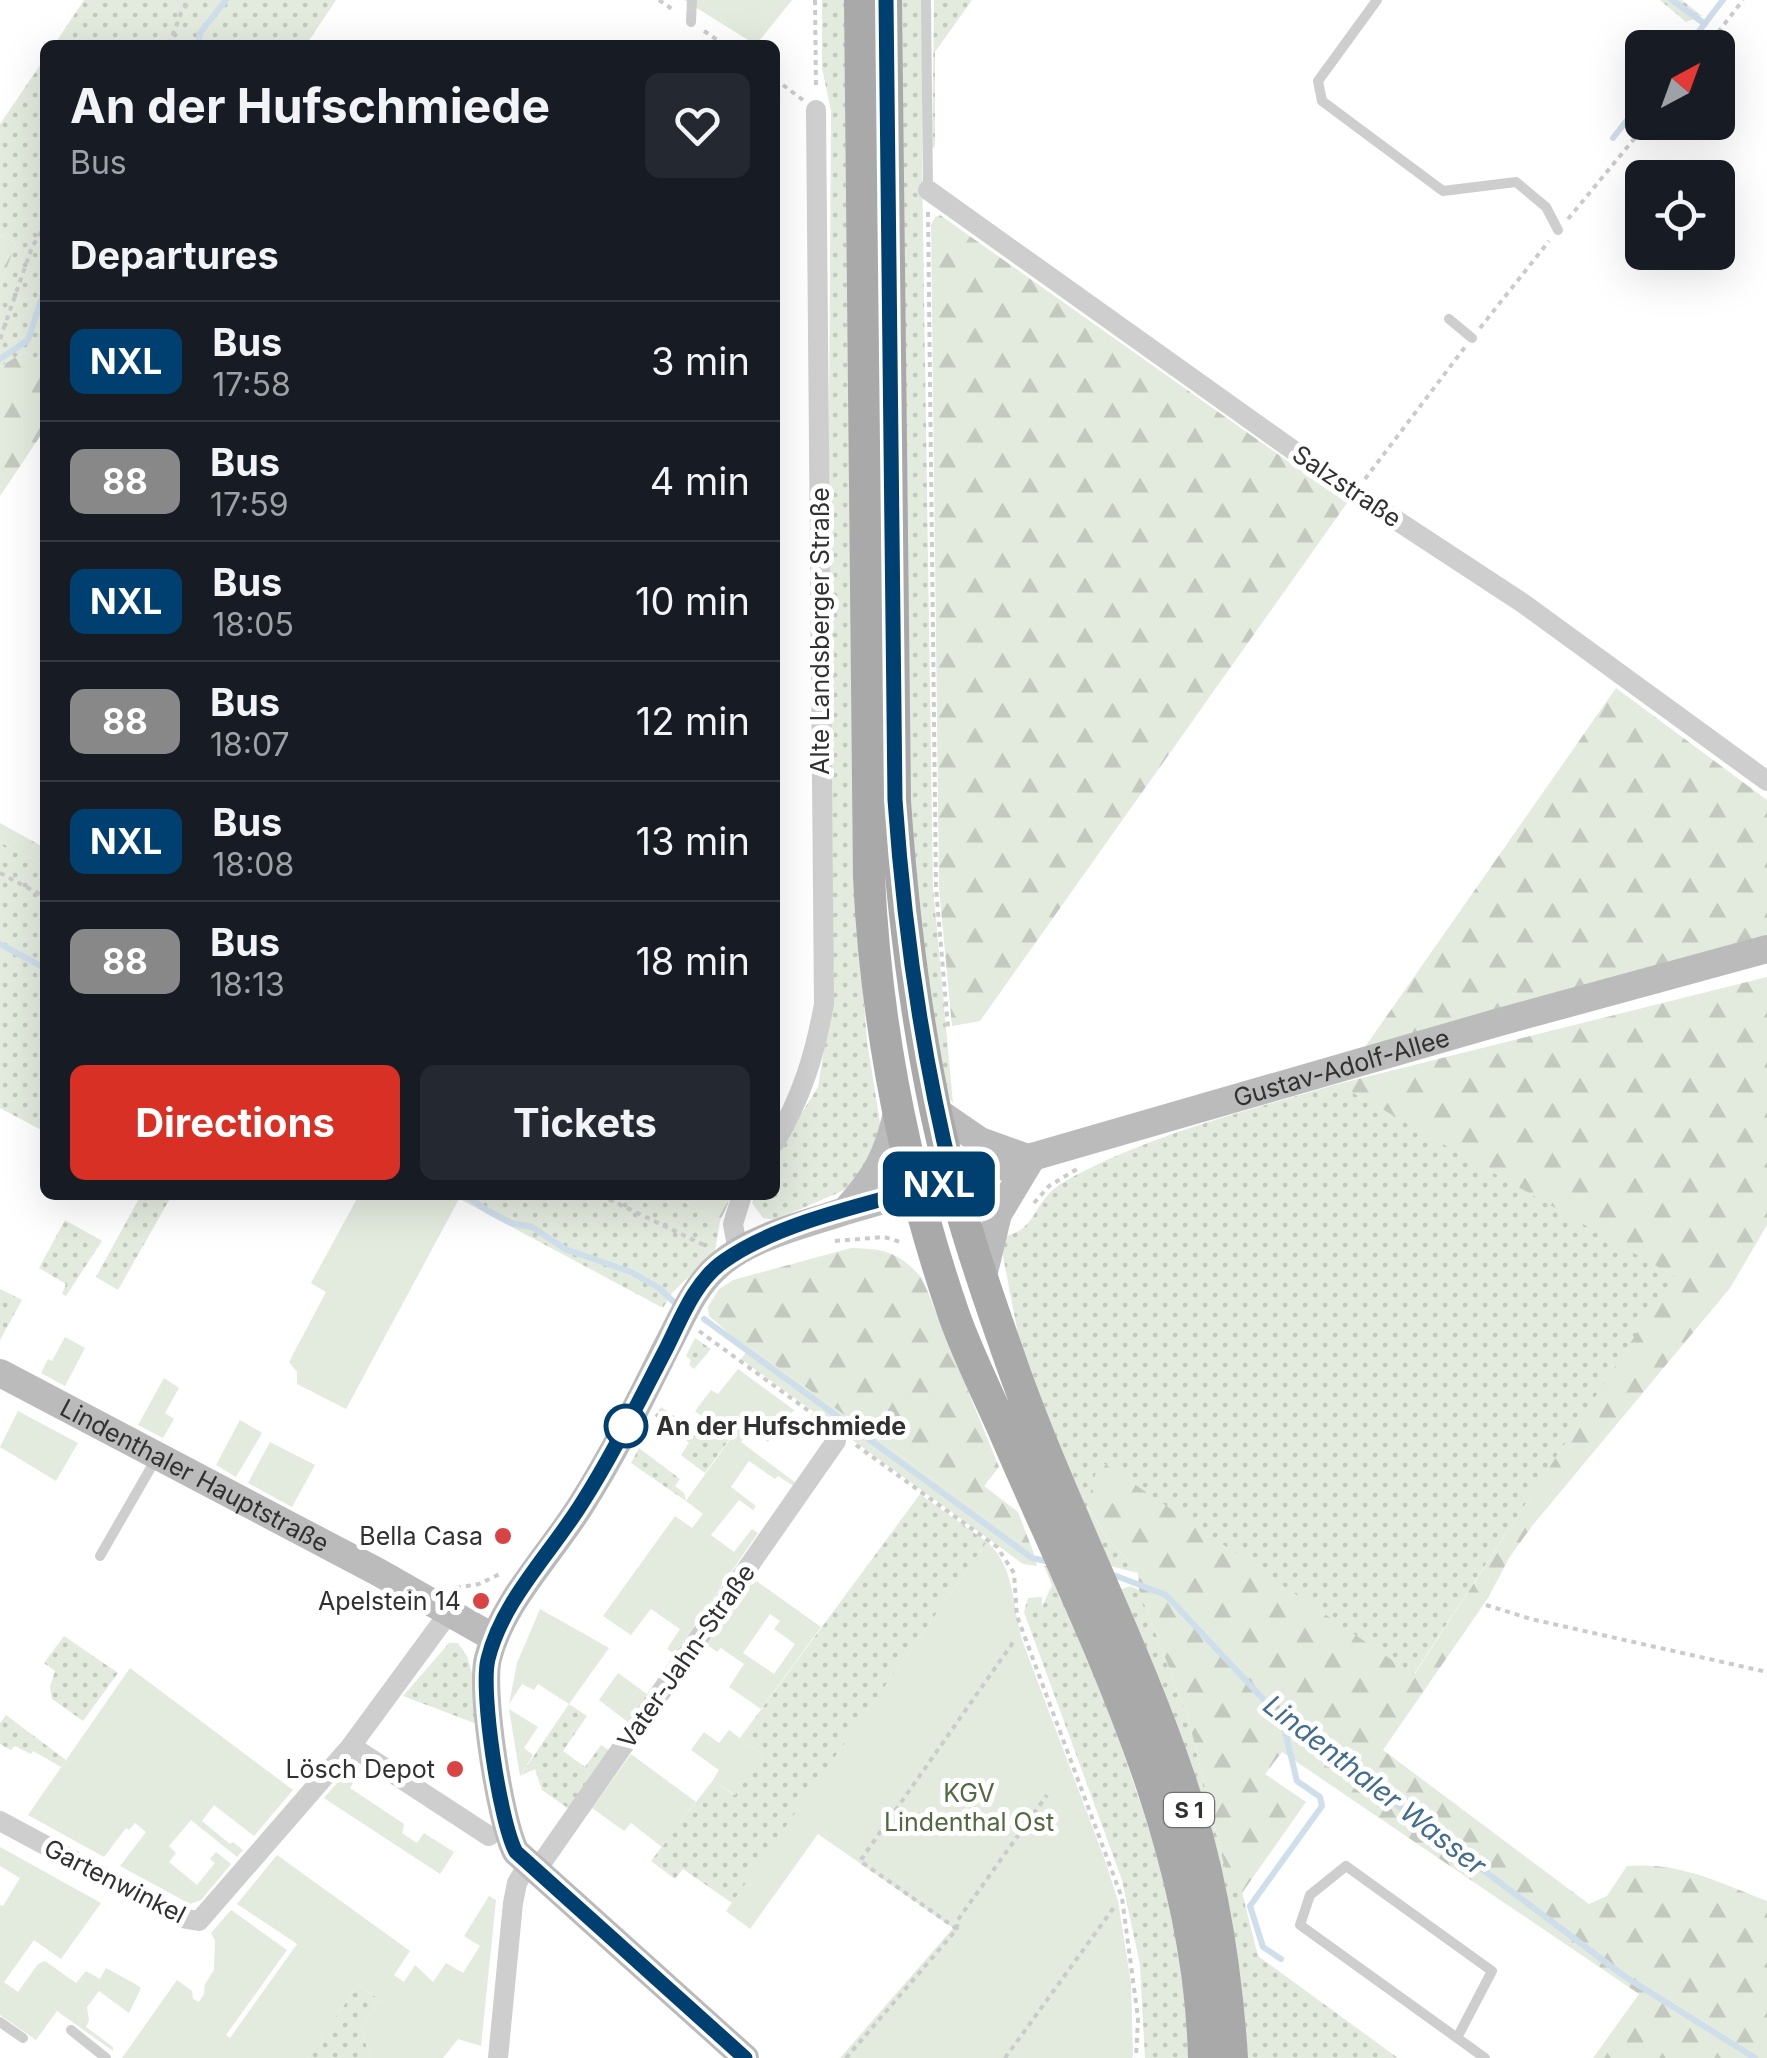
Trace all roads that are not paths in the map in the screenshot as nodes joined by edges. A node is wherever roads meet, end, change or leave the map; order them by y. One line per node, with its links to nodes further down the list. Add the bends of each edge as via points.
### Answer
1 (692, 0): 6 (lane)
2 (860, 0): 15 (main road, S 1, via 869,877)
3 (886, 0): 14 (main road, S 1, via 895,800 907,938)
4 (926, 0): 8 (lane)
5 (1378, 0): 9 (lane, via 1318,82 1322,101 1443,190 1516,182 1546,206)
6 (691, 22)
7 (816, 110): 16 (street, Alte Landsberger Straße, via 824,1004 814,1057)
8 (928, 190): 12 (street, Salzstraße)
9 (1558, 230)
10 (1449, 318): 11 (lane)
11 (1472, 338)
12 (1767, 781)
13 (1767, 949): 17 (street, Gustav-Adolf-Allee)
14 (936, 1110): 17 (street, via 980,1141); 18 (main road, S 1)
15 (897, 1113): 19 (main road, S 1); 21 (street, via 878,1172)
16 (780, 1134)
17 (1032, 1159): 18 (street, Gustav-Adolf-Allee); 23 (street, via 998,1214)
18 (953, 1180): 19 (street, Gustav-Adolf-Allee); 23 (main road, S 1)
19 (917, 1190): 21 (street); 28 (main road, S 1, via 955,1317)
20 (740, 1200): 22 (street, via 733,1224)
21 (845, 1211): 22 (street)
22 (738, 1252): 30 (street, via 710,1273 685,1312 608,1459)
23 (983, 1276): 28 (main road, S 1)
24 (0, 1372): 26 (street, Lindenthaler Hauptstraße)
25 (832, 1433): 34 (street, Vater-Jahn-Straße)
26 (158, 1456): 27 (lane); 29 (street, Lindenthaler Hauptstraße)
27 (100, 1556)
28 (1077, 1567): 42 (main road, S 1, via 1170,1844 1198,1979); 43 (main road, S 1, via 1166,1740 1192,1820 1225,1976)
29 (439, 1608): 30 (street, Lindenthaler Hauptstraße); 31 (street, Gartenwinkel)
30 (494, 1638): 34 (street, via 486,1664 498,1795 507,1836)
31 (351, 1746): 32 (street, Gartenwinkel, via 194,1922); 33 (street)
32 (0, 1821)
33 (490, 1836)
34 (532, 1868): 40 (street, via 513,1902); 41 (street)
35 (0, 2022): 38 (lane)
36 (70, 2030): 39 (lane)
37 (1458, 2036): 37 (lane, via 1300,1925 1310,1895 1346,1866 1492,1971); 44 (lane)
38 (23, 2038)
39 (106, 2058)
40 (498, 2058)
41 (745, 2058)
42 (1204, 2058)
43 (1232, 2058)
44 (1485, 2058)

